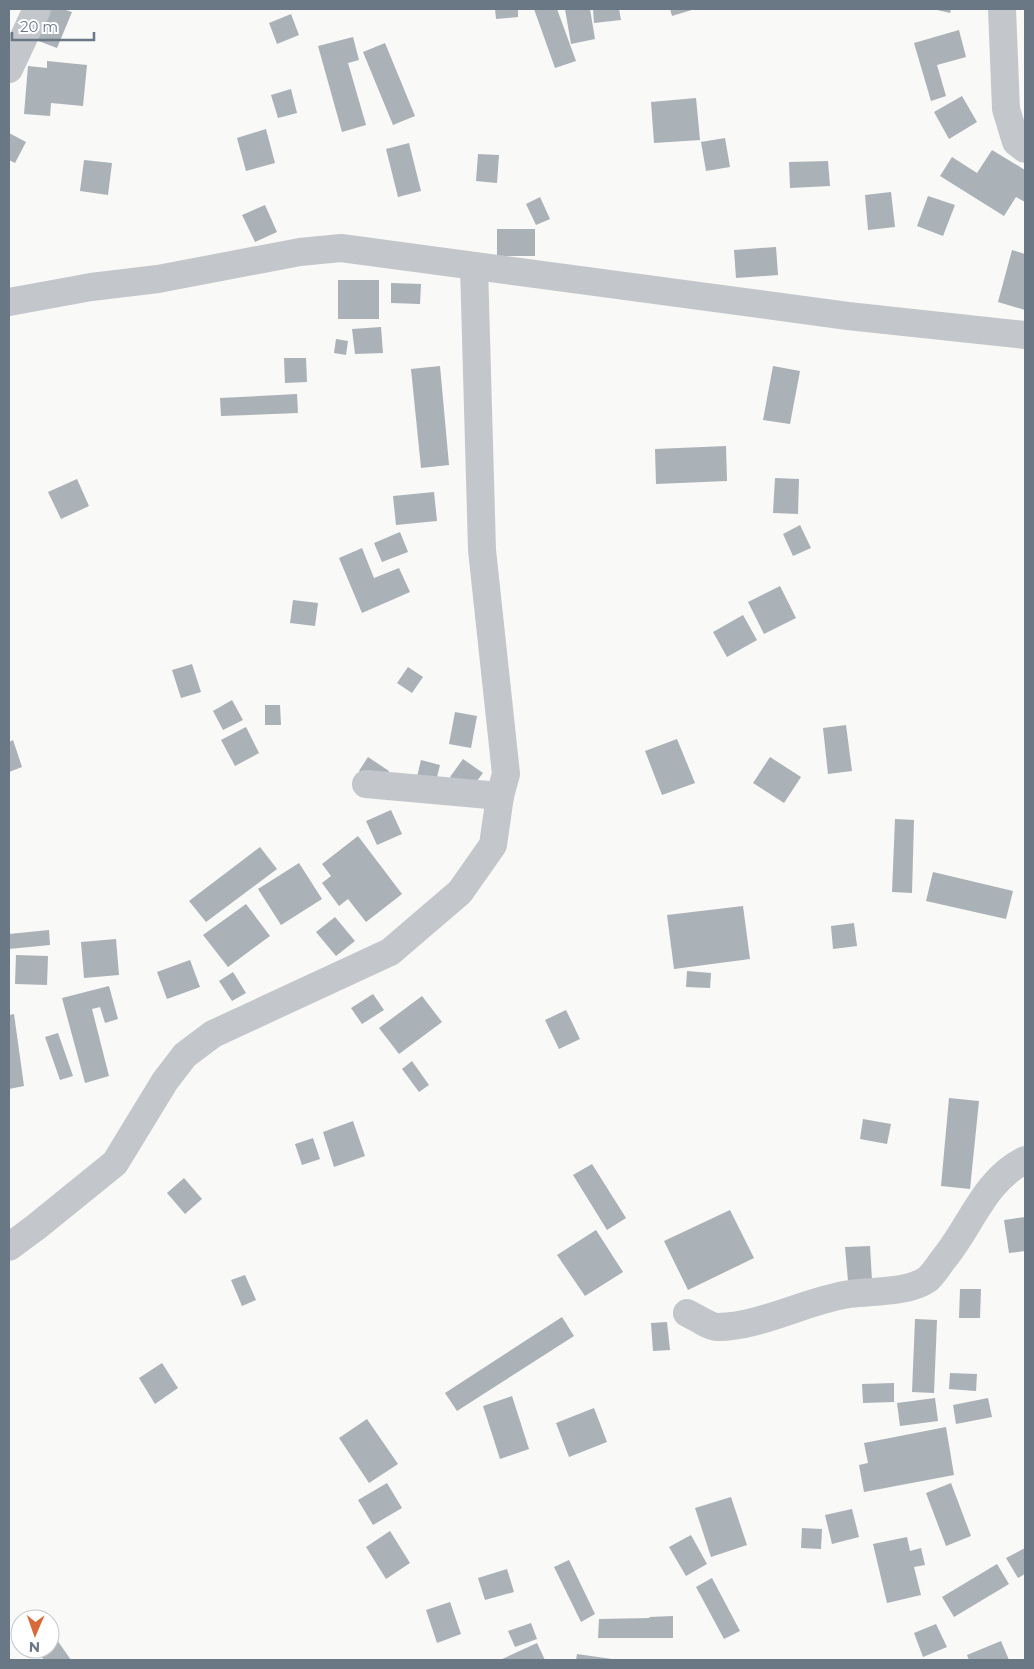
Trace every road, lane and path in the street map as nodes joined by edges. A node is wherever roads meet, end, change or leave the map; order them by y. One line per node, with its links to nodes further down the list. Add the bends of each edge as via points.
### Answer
1 (37, 9): 3 (street)
2 (1002, 9): 4 (street, via 1006,108 1016,142)
3 (9, 69)
4 (1025, 149)
5 (474, 266): 6 (street, via 341,248 300,252 158,279); 7 (street, via 848,316); 9 (street, via 482,550 506,774)
6 (9, 302)
7 (1025, 335)
8 (366, 784): 9 (street)
9 (500, 796): 11 (street, via 493,845 460,892 390,952 213,1034 185,1055 165,1081 115,1163)
10 (1025, 1160): 12 (street, via 1011,1167 982,1199 955,1247 927,1279 904,1289 849,1294 748,1323 716,1327)
11 (9, 1246)
12 (687, 1313)

